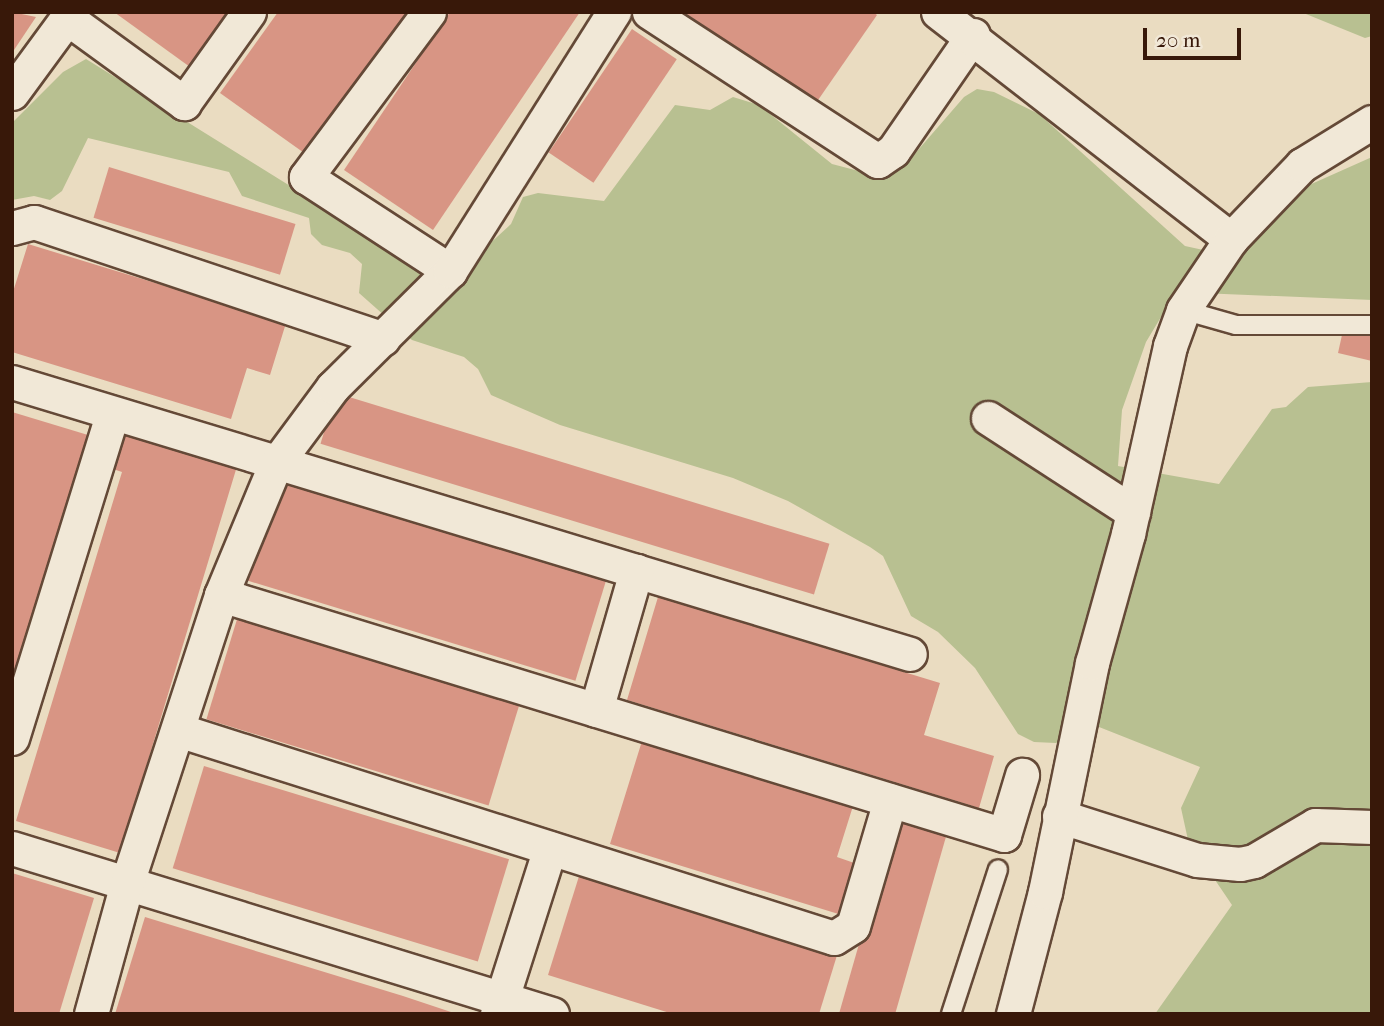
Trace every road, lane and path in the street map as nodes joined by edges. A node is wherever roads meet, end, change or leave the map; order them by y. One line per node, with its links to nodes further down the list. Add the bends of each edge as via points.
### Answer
1 (249, 12): 6 (street, via 184,103)
2 (429, 12): 12 (street, via 306,177)
3 (614, 12): 12 (street)
4 (649, 12): 7 (street, via 878,162 893,151)
5 (939, 12): 7 (street)
6 (69, 15): 8 (street)
7 (973, 35): 11 (street)
8 (12, 93)
9 (1372, 122): 11 (street, via 1302,165)
10 (12, 228): 15 (street, via 34,222)
11 (1231, 239): 13 (street)
12 (450, 271): 15 (street)
13 (1184, 310): 14 (lane, via 1236,325); 20 (street, via 1170,346)
14 (1372, 325)
15 (383, 338): 19 (street, via 333,387)
16 (12, 382): 17 (street)
17 (112, 414): 19 (street); 26 (street)
18 (988, 418): 20 (street)
19 (275, 465): 21 (street); 22 (street)
20 (1133, 512): 29 (street, via 1092,663)
21 (636, 571): 23 (street); 24 (street)
22 (221, 595): 24 (street); 25 (street)
23 (910, 654)
24 (596, 710): 28 (street)
25 (178, 730): 32 (street); 34 (street)
26 (12, 738)
27 (1022, 775): 28 (street, via 1004,835)
28 (890, 800): 32 (street, via 853,926 834,938)
29 (1059, 816): 30 (street, via 1197,860 1240,864 1262,857 1315,825); 39 (street, via 1031,952)
30 (1372, 827)
31 (12, 848): 34 (street)
32 (550, 848): 35 (street)
33 (998, 869): 38 (lane)
34 (127, 883): 35 (street); 36 (street)
35 (500, 1006): 37 (street)
36 (91, 1014)
37 (552, 1014)
38 (951, 1014)
39 (1013, 1014)

